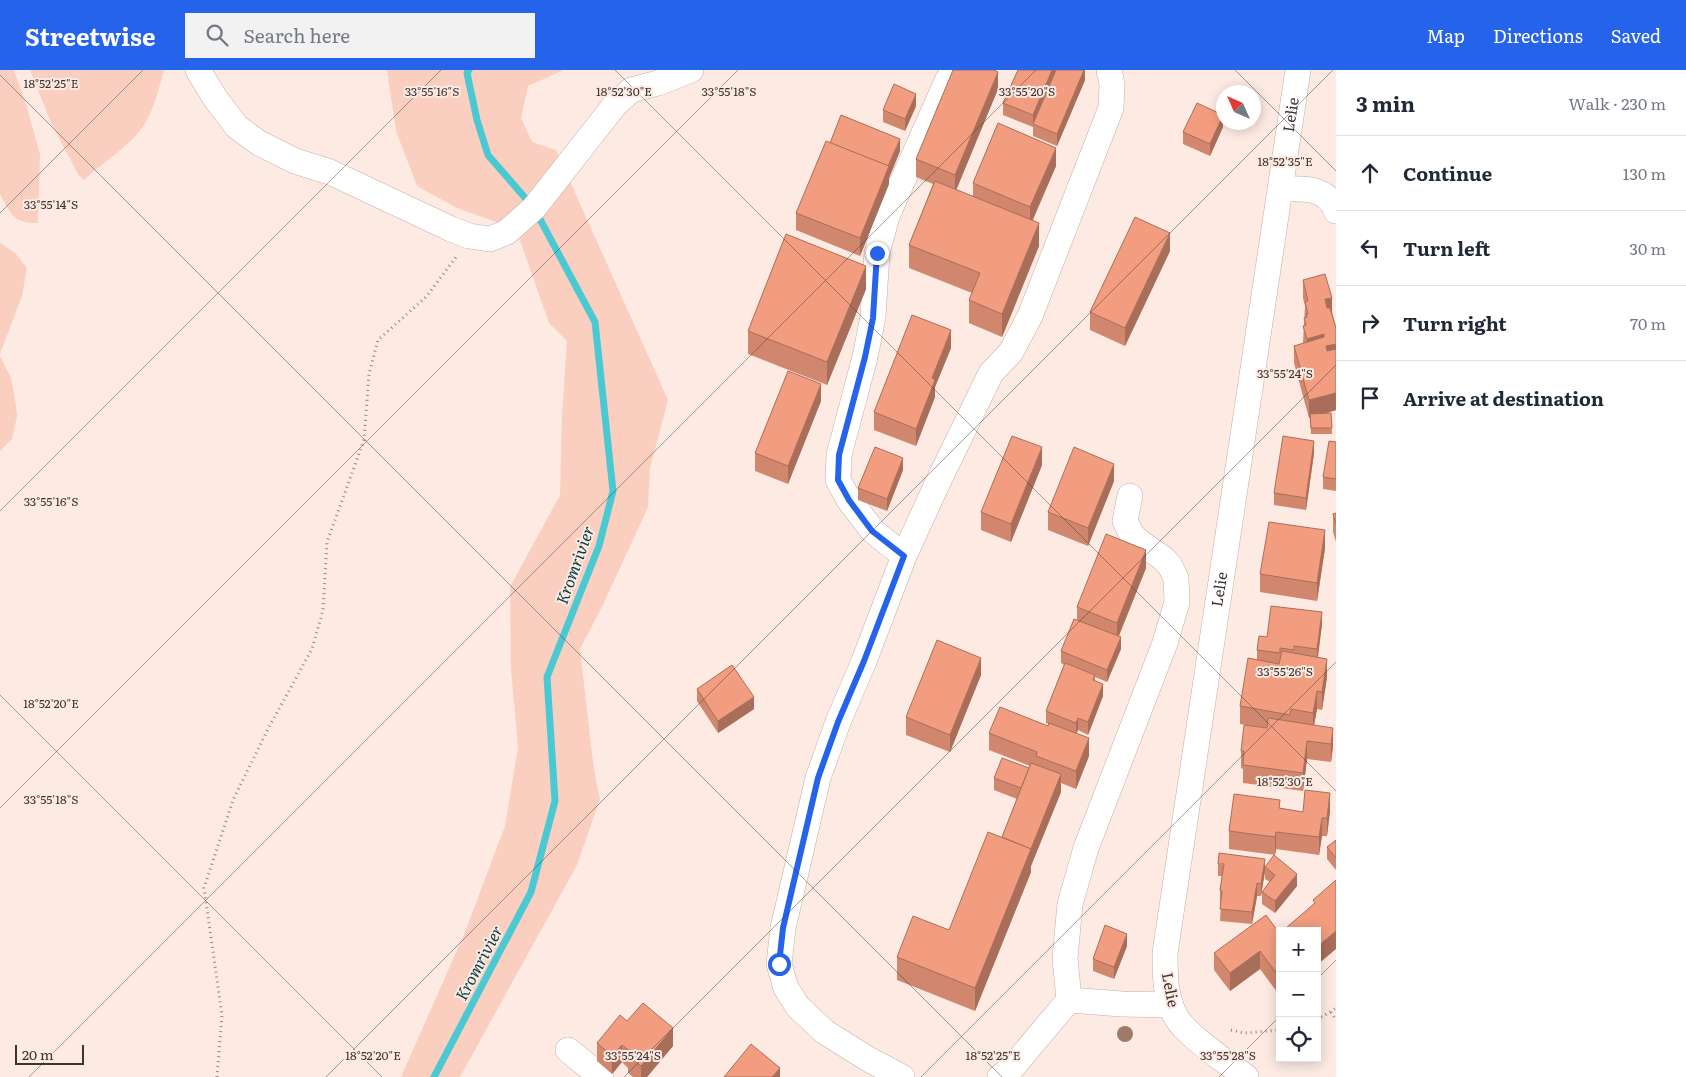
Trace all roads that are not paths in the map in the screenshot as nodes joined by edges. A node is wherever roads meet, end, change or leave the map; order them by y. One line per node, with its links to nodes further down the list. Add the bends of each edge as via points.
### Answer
1 (198, 70): 2 (street, via 237,128 259,143 469,236 490,239 507,232 534,208 614,106 631,90)
2 (691, 70)
3 (954, 70): 9 (street, via 881,235 873,318 839,455 838,480 849,500 872,531)
4 (1109, 70): 9 (street, via 1111,108 1030,316 1011,352 991,373)
5 (1298, 70): 6 (street, Lelie)
6 (1281, 189): 7 (street, via 1302,188 1319,192 1333,201); 11 (street, Lelie, via 1165,953 1165,980)
7 (1336, 211)
8 (1130, 496): 10 (street, via 1125,521 1132,535 1170,566 1176,578 1177,602 1165,643 1086,848 1070,904 1065,958)
9 (904, 556): 14 (street, via 818,778 783,928 779,964 786,988 798,1007 825,1032)
10 (1069, 1000): 11 (street); 15 (street, via 1011,1070)
11 (1171, 1005): 16 (street, Lelie, via 1186,1031)
12 (568, 1050): 13 (street)
13 (601, 1077)
14 (902, 1077)
15 (1000, 1077)
16 (1246, 1077)

